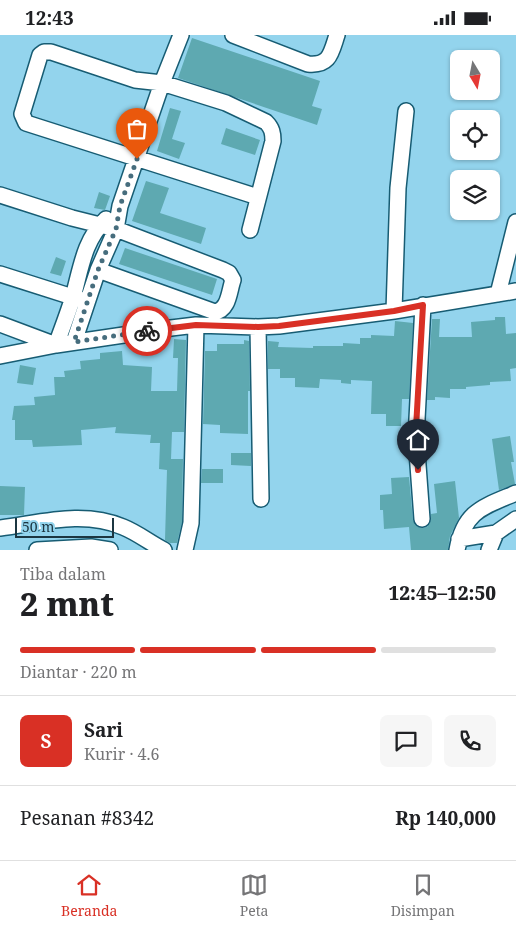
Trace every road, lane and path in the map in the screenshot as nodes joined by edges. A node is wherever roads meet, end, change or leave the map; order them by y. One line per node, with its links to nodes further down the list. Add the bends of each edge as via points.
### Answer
1 (181, 35): 4 (street)
2 (233, 35): 3 (street, via 317,65 329,57)
3 (337, 35)
4 (162, 83): 6 (street); 6 (street, via 136,80 51,52 40,55 22,114 26,123); 8 (street, via 226,103 270,127 273,141)
5 (406, 111): 20 (street, via 398,188)
6 (137, 159): 8 (street); 9 (street)
7 (0, 195): 11 (street)
8 (258, 197): 13 (street)
9 (120, 206): 11 (street); 12 (street)
10 (516, 222): 17 (street)
11 (100, 225): 12 (street); 18 (street, via 87,244)
12 (116, 229): 14 (street); 14 (street, via 229,273 233,279 225,307 219,312 210,311)
13 (250, 230)
14 (98, 270): 18 (street)
15 (0, 274): 18 (street)
16 (516, 291): 17 (street)
17 (498, 294): 19 (street)
18 (80, 299): 24 (street); 25 (street)
19 (423, 305): 20 (street); 29 (street, via 416,438)
20 (394, 311): 23 (street)
21 (0, 324): 25 (street)
22 (196, 325): 23 (street); 24 (street); 37 (street, via 191,523)
23 (258, 327): 28 (street)
24 (74, 342): 25 (street)
25 (56, 345): 26 (street)
26 (0, 356)
27 (516, 493): 33 (street, via 476,511 466,521)
28 (261, 499)
29 (422, 519)
30 (516, 519): 32 (street)
31 (0, 528): 36 (street, via 90,518 124,527)
32 (490, 534): 33 (street); 38 (street)
33 (461, 542)
34 (37, 550): 35 (street, via 91,547)
35 (110, 550)
36 (164, 550)
37 (185, 550)
38 (489, 550)

